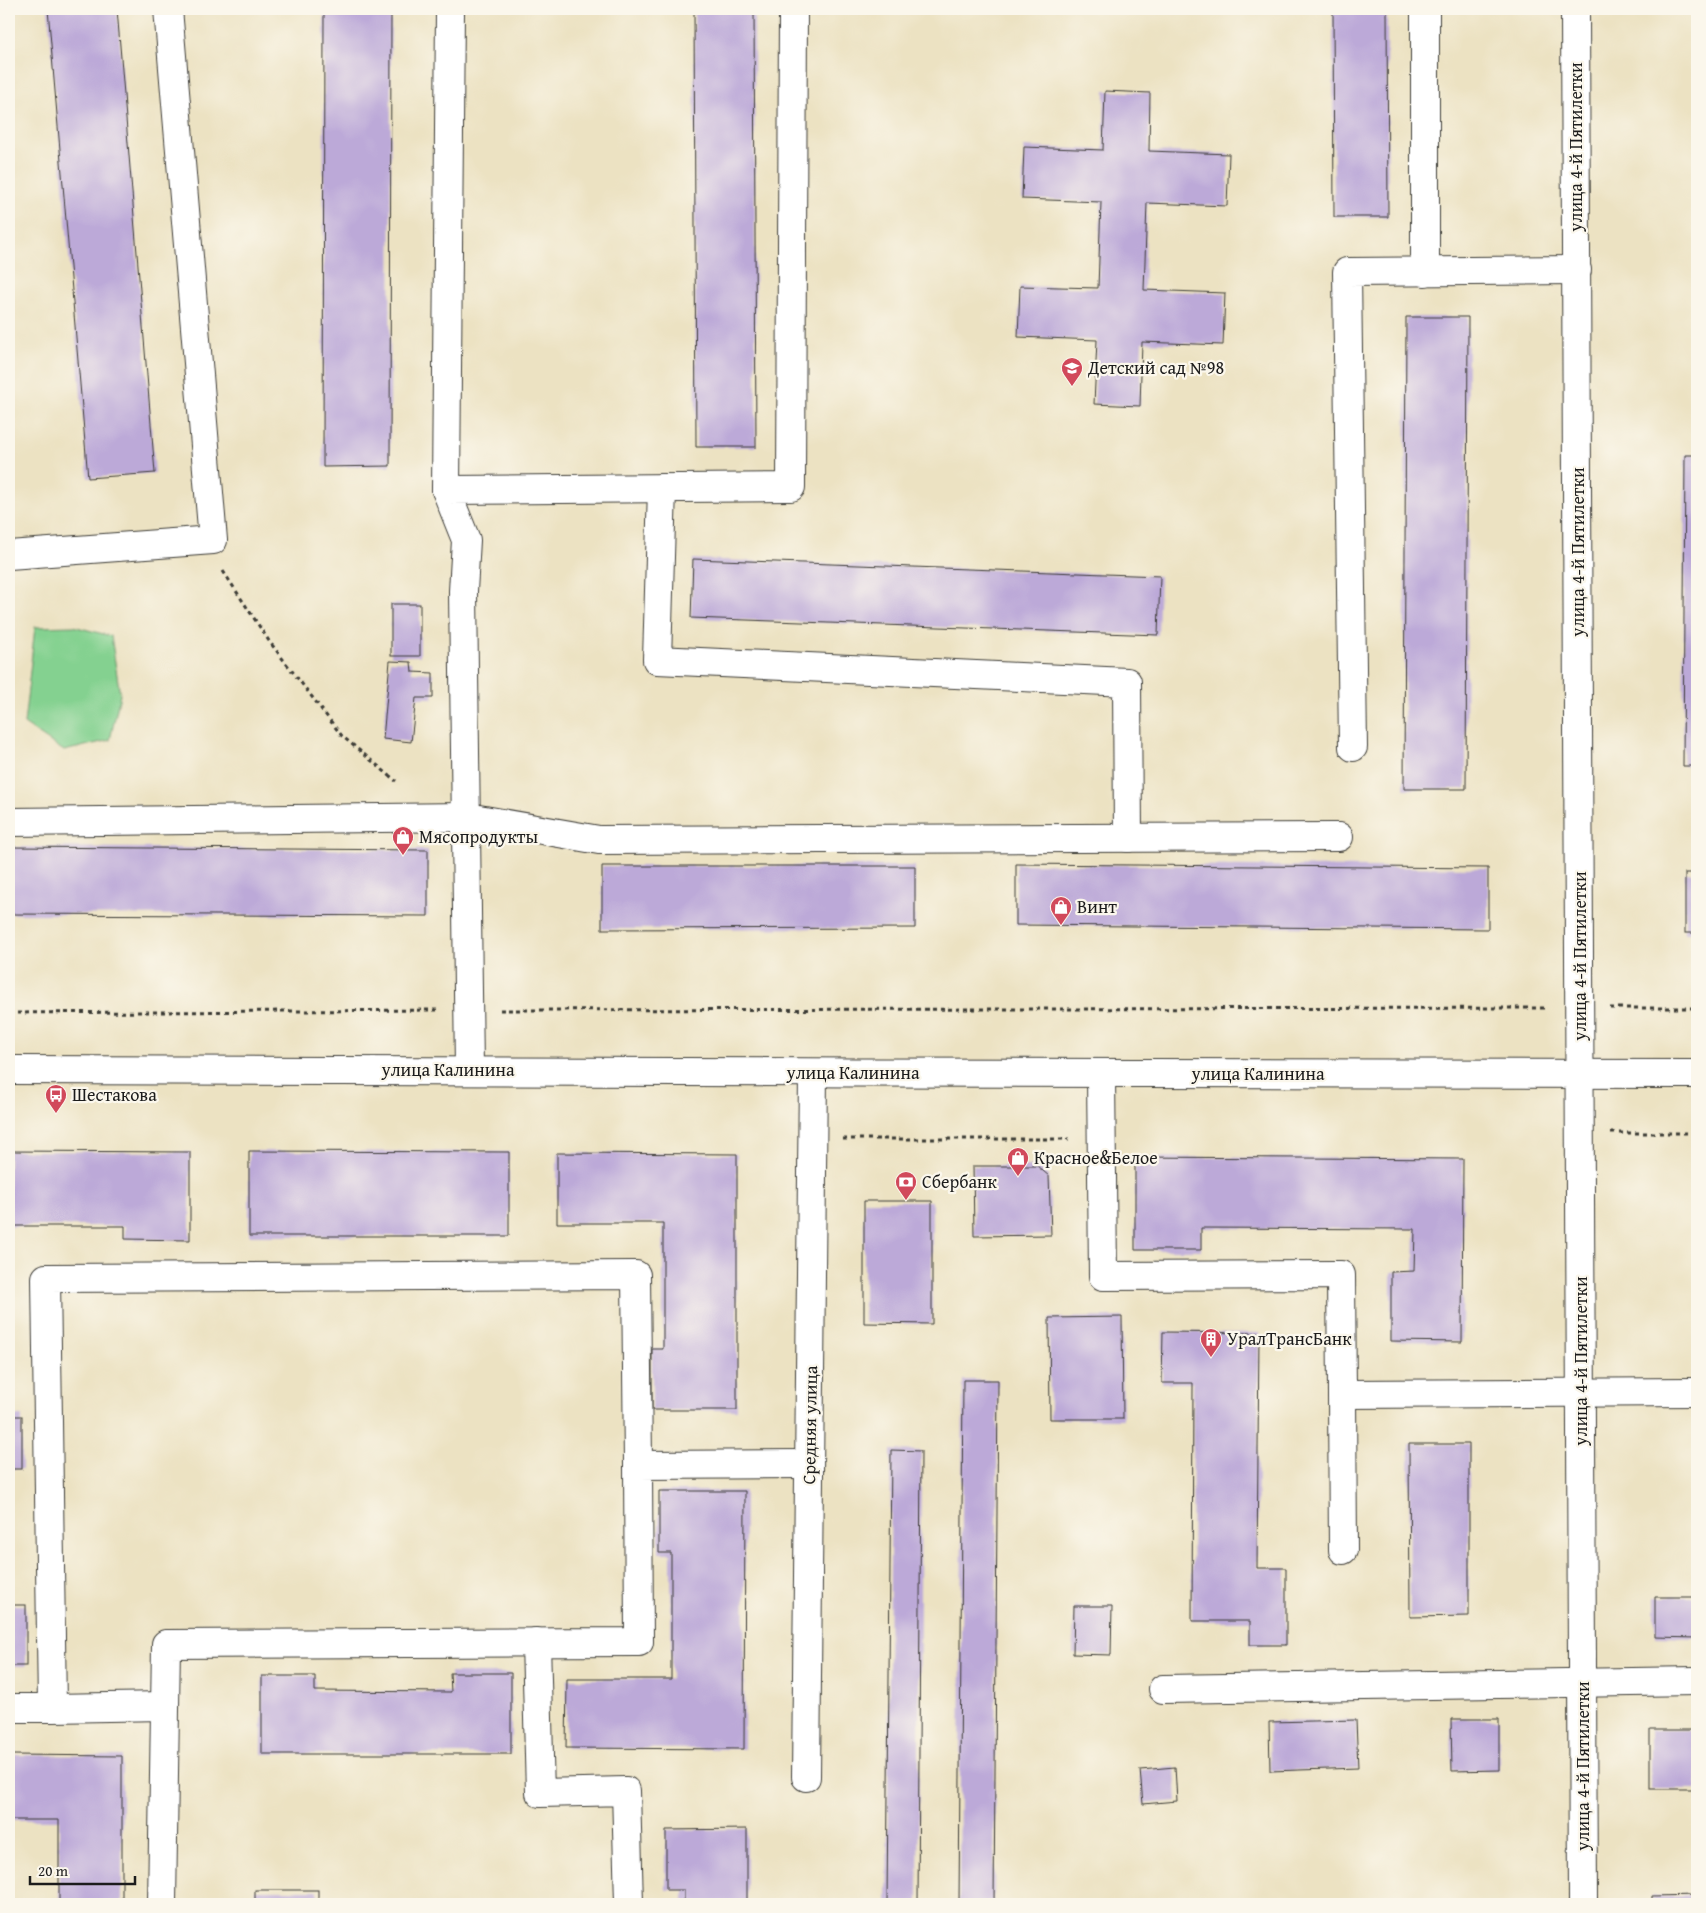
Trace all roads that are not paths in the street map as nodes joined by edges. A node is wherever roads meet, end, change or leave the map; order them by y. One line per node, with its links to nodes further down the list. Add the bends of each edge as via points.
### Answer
1 (168, 9): 10 (street, via 213,540)
2 (450, 9): 9 (street)
3 (793, 9): 8 (street, via 791,487)
4 (1425, 9): 7 (street)
5 (1575, 9): 6 (street, улица 4-й Пятилетки)
6 (1577, 270): 7 (street); 21 (street, улица 4-й Пятилетки)
7 (1425, 272): 11 (street, via 1347,272)
8 (662, 488): 9 (street); 15 (street, via 657,660 1127,682)
9 (446, 490): 12 (street, via 466,540 463,591)
10 (9, 555)
11 (1353, 747)
12 (468, 817): 13 (street); 15 (street, via 599,840); 17 (street)
13 (9, 822)
14 (1339, 837): 15 (street)
15 (1128, 838)
16 (9, 1070): 17 (street, улица Калинина)
17 (469, 1070): 18 (street, улица Калинина)
18 (813, 1073): 19 (street, улица Калинина); 25 (street, Средняя улица)
19 (1101, 1074): 21 (street, улица Калинина); 24 (street, via 1102,1276 1341,1275)
20 (1697, 1074): 21 (street, улица Калинина)
21 (1580, 1075): 22 (street, улица 4-й Пятилетки)
22 (1582, 1392): 23 (street); 24 (street); 30 (street, улица 4-й Пятилетки)
23 (1697, 1392)
24 (1342, 1394): 27 (street)
25 (809, 1464): 26 (street); 35 (street, Средняя улица)
26 (638, 1465): 28 (street, via 639,1642); 34 (street, via 636,1275 46,1278)
27 (1343, 1550)
28 (536, 1642): 32 (street, via 166,1644); 37 (street, via 540,1793 626,1790)
29 (1697, 1681): 30 (street)
30 (1582, 1682): 31 (street); 38 (street, улица 4-й Пятилетки)
31 (1163, 1689)
32 (165, 1706): 34 (street); 36 (street)
33 (9, 1708): 34 (street)
34 (52, 1708)
35 (806, 1777)
36 (162, 1904)
37 (629, 1904)
38 (1583, 1904)

